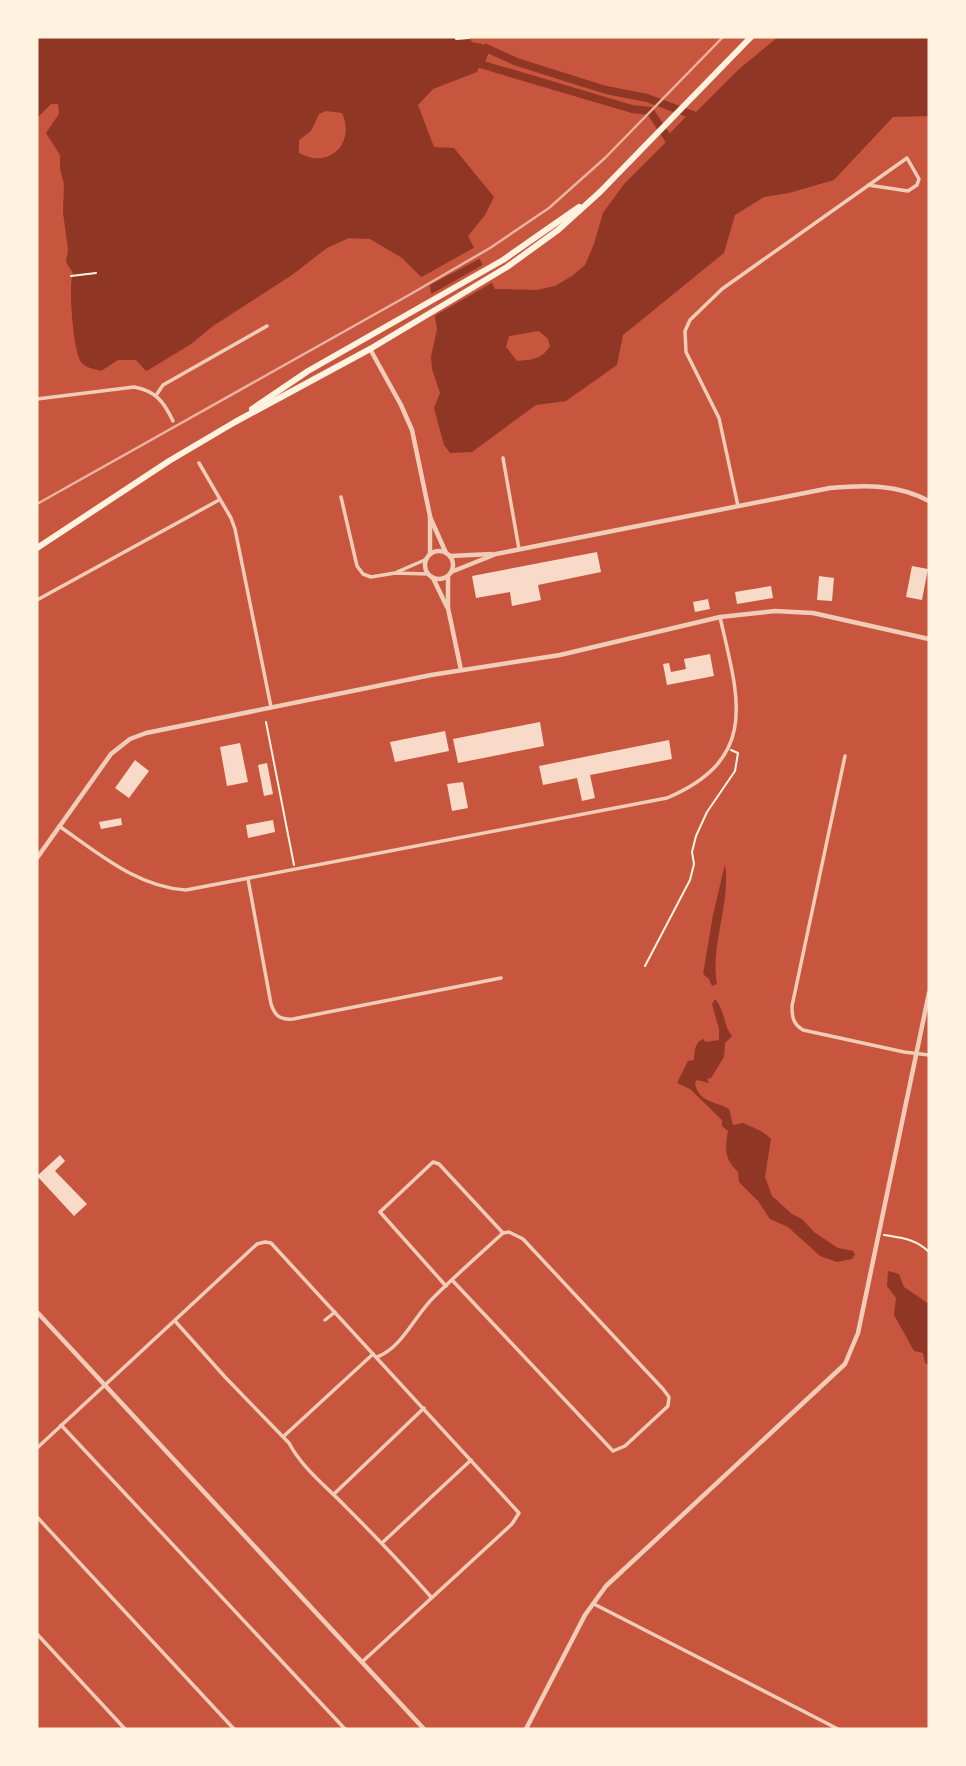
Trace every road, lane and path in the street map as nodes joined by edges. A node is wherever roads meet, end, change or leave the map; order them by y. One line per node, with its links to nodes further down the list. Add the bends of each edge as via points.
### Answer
1 (469, 37): 3 (path)
2 (751, 37): 5 (highway)
3 (456, 40)
4 (868, 185): 4 (street, via 907,158 919,179 908,191); 20 (street, via 722,289 697,311 685,331 686,352 722,428)
5 (600, 192): 9 (highway, via 503,260); 10 (highway, via 507,267)
6 (96, 273): 7 (path)
7 (71, 276)
8 (267, 326): 11 (street, via 163,386)
9 (364, 338): 10 (street); 14 (highway)
10 (370, 349): 14 (highway); 21 (street, via 412,430)
11 (157, 395): 12 (street, via 147,389 120,387); 13 (street)
12 (37, 399)
13 (173, 421)
14 (235, 422): 22 (highway)
15 (503, 458): 23 (street)
16 (199, 463): 18 (street)
17 (341, 497): 27 (street, via 363,575)
18 (219, 499): 30 (street); 35 (street, via 235,529)
19 (929, 501): 20 (street, via 895,488 865,485)
20 (738, 506): 23 (street)
21 (430, 516): 25 (street); 26 (street)
22 (37, 548)
23 (519, 549): 24 (street)
24 (496, 554): 25 (street); 28 (street)
25 (448, 555): 26 (street, via 438,551); 28 (street, via 453,564)
26 (429, 556): 27 (street); 29 (street, via 425,566)
27 (395, 573): 29 (street)
28 (450, 574): 29 (street, via 440,579); 31 (street)
29 (430, 576): 31 (street)
30 (37, 600)
31 (448, 608): 34 (street)
32 (720, 617): 33 (street, via 775,611 813,613); 34 (street, via 560,655); 37 (street, via 738,698 737,723)
33 (929, 639)
34 (461, 670): 35 (street)
35 (271, 707): 39 (street, via 130,738 111,754)
36 (266, 722): 41 (path)
37 (727, 747): 41 (street, via 705,776 667,798); 43 (path, via 738,753 735,771 696,836 690,880)
38 (845, 756): 46 (street, via 792,1015 803,1030)
39 (59, 827): 40 (street); 42 (street, via 157,886 186,890)
40 (37, 858)
41 (295, 870): 42 (street)
42 (248, 879): 44 (street, via 274,1012 282,1018)
43 (645, 966)
44 (501, 978)
45 (929, 993): 46 (street)
46 (917, 1054): 47 (street); 49 (street)
47 (929, 1055)
48 (503, 1233): 51 (street); 51 (street, via 509,1231 523,1239 670,1397 668,1406 625,1446 613,1451 608,1447); 52 (street, via 433,1162 380,1212)
49 (878, 1234): 50 (path, via 910,1239); 68 (street, via 858,1333 845,1364)
50 (929, 1252)
51 (452, 1280): 52 (street)
52 (446, 1286): 57 (street, via 397,1343 385,1354)
53 (37, 1312): 58 (street)
54 (335, 1312): 55 (street); 56 (street, via 275,1246 265,1241); 57 (street)
55 (324, 1320)
56 (176, 1321): 58 (street); 61 (street)
57 (375, 1355): 59 (street); 61 (street)
58 (103, 1384): 60 (street); 70 (street)
59 (424, 1408): 63 (street); 64 (street)
60 (61, 1425): 62 (street); 73 (street)
61 (284, 1436): 64 (street)
62 (37, 1448)
63 (471, 1460): 66 (street); 67 (street, via 519,1513)
64 (334, 1494): 66 (street)
65 (37, 1517): 72 (street)
66 (382, 1543): 67 (street)
67 (431, 1597): 70 (street)
68 (592, 1603): 75 (street); 76 (street)
69 (37, 1634): 71 (street)
70 (362, 1662): 74 (street)
71 (125, 1729)
72 (234, 1729)
73 (345, 1729)
74 (424, 1729)
75 (526, 1729)
76 (838, 1729)

